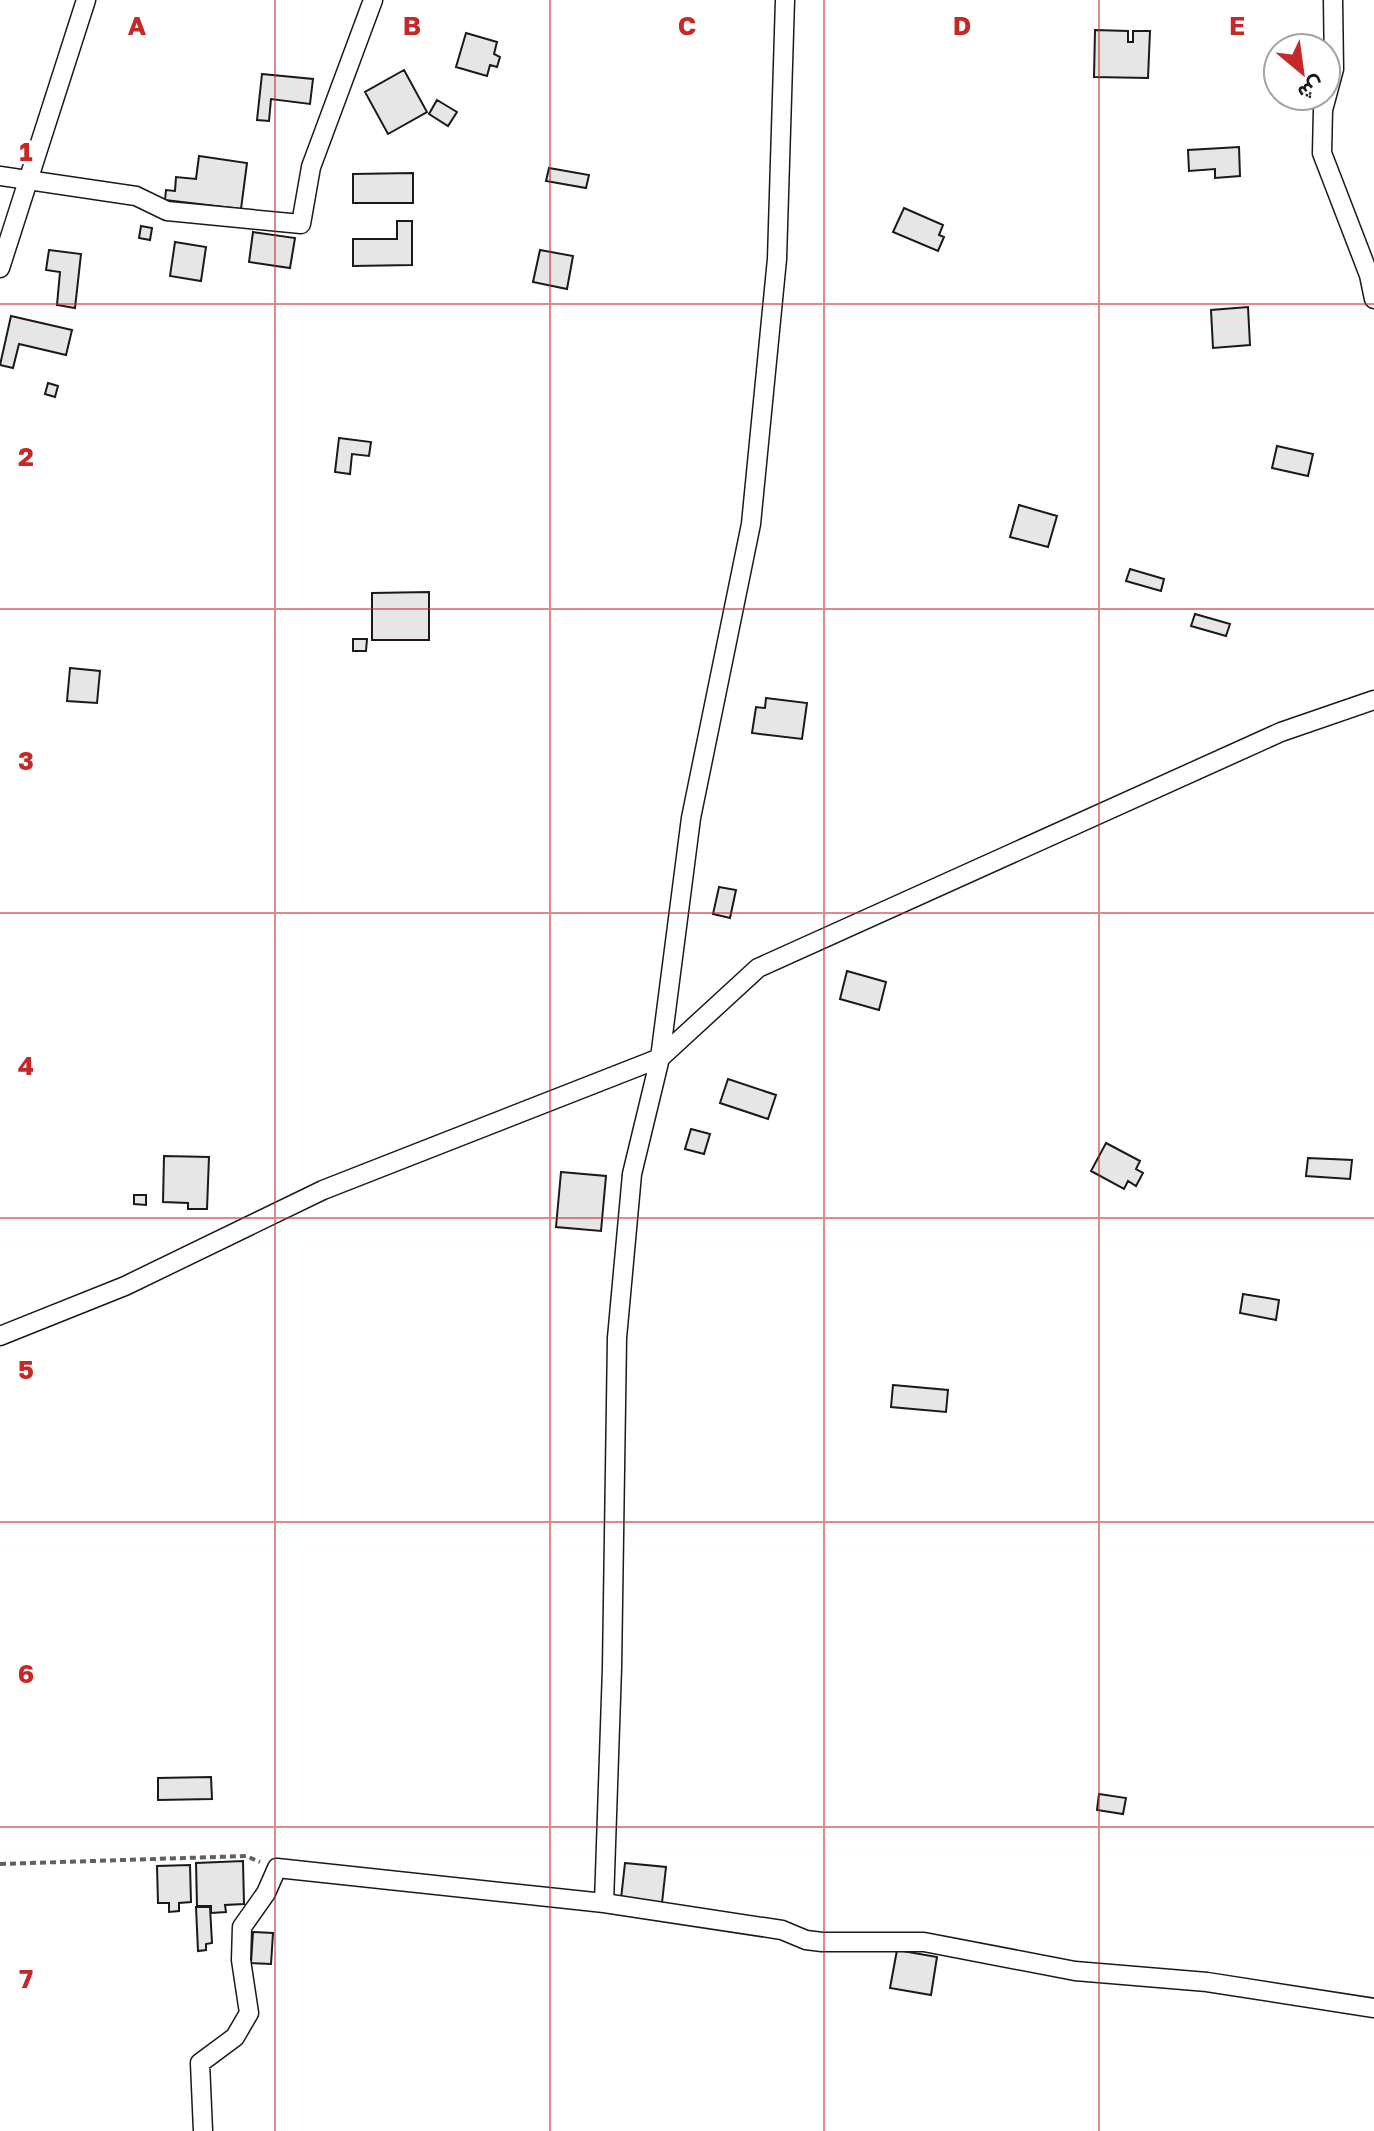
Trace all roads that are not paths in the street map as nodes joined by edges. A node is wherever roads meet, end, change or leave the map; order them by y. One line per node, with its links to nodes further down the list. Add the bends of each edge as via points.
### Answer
1 (86, 0): 6 (street)
2 (373, 0): 6 (street, via 311,167 301,224 167,211 136,196)
3 (785, 0): 10 (street, via 777,259 751,524 691,818)
4 (1333, 0): 8 (street, via 1334,69 1323,110 1322,153)
5 (0, 176): 6 (street)
6 (29, 181): 7 (street)
7 (0, 268)
8 (1374, 299)
9 (1374, 700): 10 (street, via 1281,732 758,968)
10 (660, 1058): 11 (street, via 323,1190 125,1286); 12 (street, via 632,1174 617,1338)
11 (0, 1336)
12 (604, 1903): 13 (street, via 782,1930 806,1940 924,1942 1075,1971 1207,1982); 14 (street, via 277,1868 242,1927 249,2013 235,2037 200,2063)
13 (1374, 2008)
14 (203, 2131)

